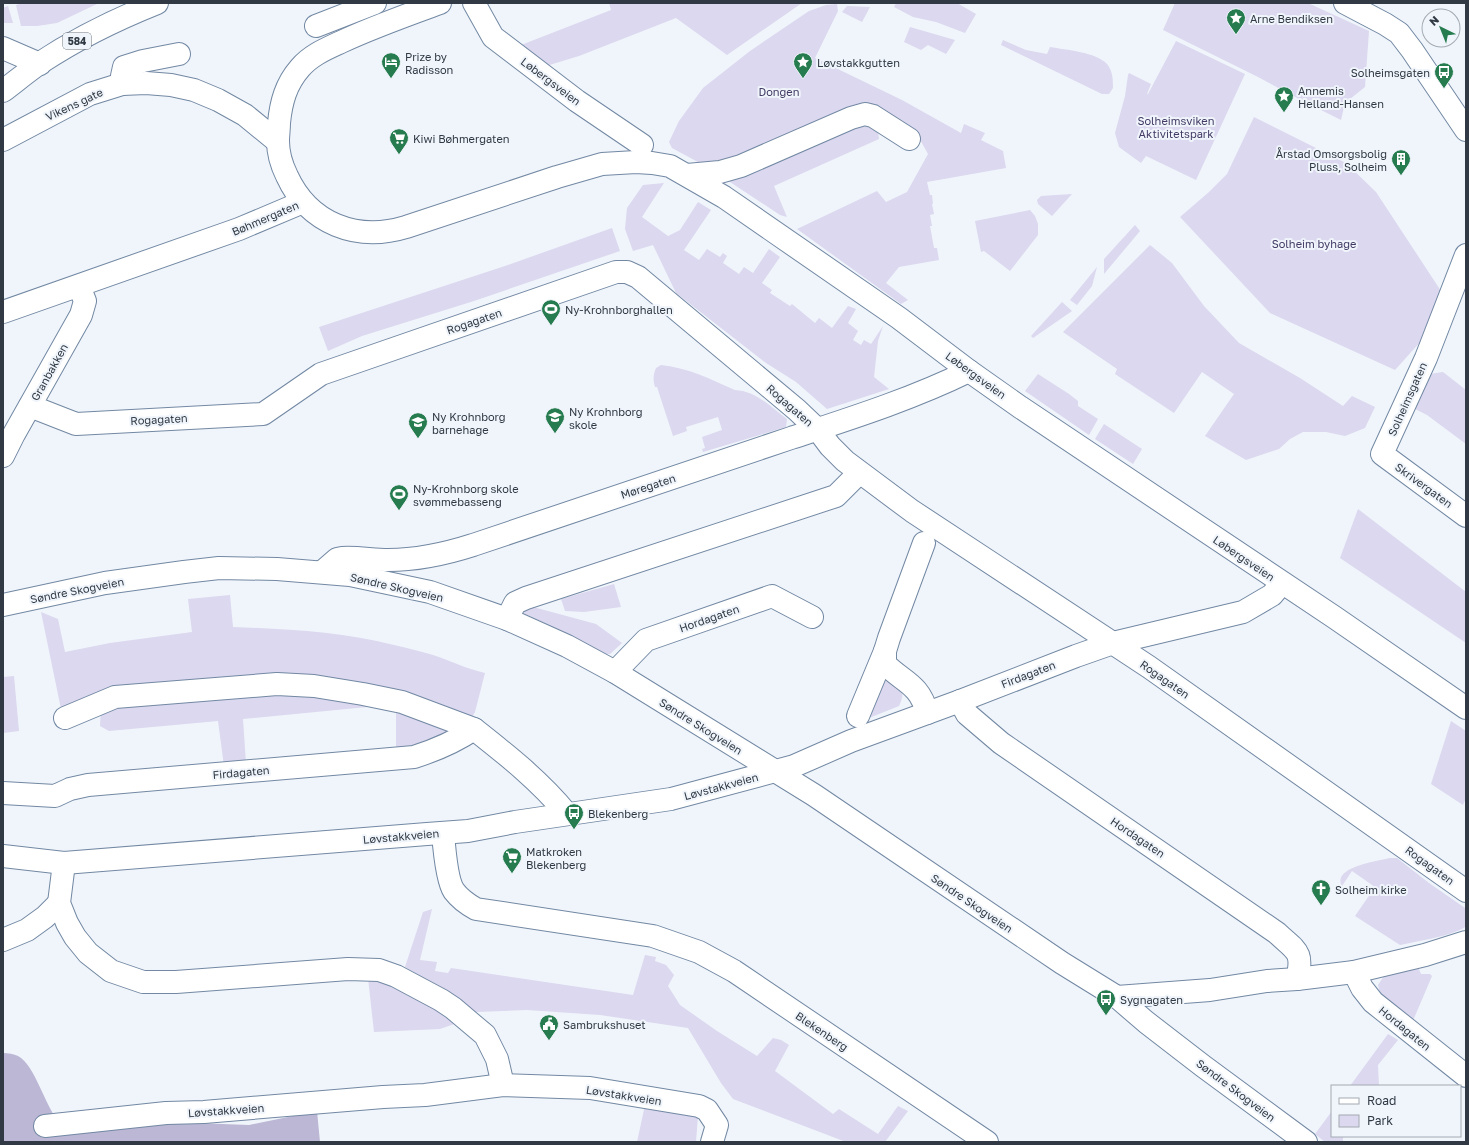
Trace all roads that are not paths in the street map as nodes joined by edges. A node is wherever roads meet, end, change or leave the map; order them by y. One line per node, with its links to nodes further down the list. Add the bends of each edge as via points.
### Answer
1 (157, 3): 9 (street, 584, via 127,14)
2 (375, 3): 6 (street)
3 (440, 3): 15 (street, via 356,34 317,53 301,67 288,84 280,106)
4 (474, 3): 16 (street, Løbergsveien, via 493,37 577,101)
5 (1346, 3): 12 (street, via 1398,33)
6 (316, 26)
7 (3, 48): 9 (street)
8 (179, 54): 10 (street, via 124,67)
9 (40, 64): 11 (street, 584)
10 (122, 84): 14 (street, Vikens gate, via 90,94); 15 (street, Vikens gate, via 171,85 194,90 245,114)
11 (3, 91)
12 (1466, 130)
13 (909, 139): 17 (street, via 873,116 865,114 741,166 720,172)
14 (3, 140)
15 (278, 142): 18 (street, via 290,183)
16 (642, 145)
17 (687, 175): 18 (street, Bøhmergaten, via 670,166 652,163 602,164 403,228 377,231 339,227 324,220); 22 (street, Løbergsveien, via 724,197 899,318)
18 (303, 202): 20 (street, Bøhmergaten, via 239,229)
19 (1466, 254): 25 (street, Solheimsgaten, via 1426,358)
20 (79, 286): 21 (street, Bøhmergaten); 23 (street, Granbakken, via 85,301 81,315)
21 (3, 312)
22 (970, 371): 24 (street, Møregaten, via 896,402); 31 (street, Løbergsveien)
23 (30, 406): 24 (street, Rogagaten, via 76,424 263,414 321,374 616,272 627,272 638,277); 26 (street, Granbakken)
24 (818, 430): 27 (street, Rogagaten, via 830,446); 30 (street, Møregaten, via 449,553 410,559 342,558)
25 (1382, 454): 28 (street, Skrivergaten)
26 (3, 456)
27 (859, 473): 34 (street, via 836,496 526,598 515,603); 35 (street, Rogagaten, via 954,539)
28 (1466, 516)
29 (924, 543): 36 (street)
30 (322, 572): 32 (street, Søndre Skogveien, via 212,569 105,583); 34 (street, Søndre Skogveien, via 350,575 430,592)
31 (1282, 583): 35 (street, Firdagaten, via 1272,595 1243,612); 39 (street, Løbergsveien)
32 (3, 605)
33 (812, 617): 37 (street, Hordagaten, via 772,596 646,640)
34 (507, 619): 37 (street, Søndre Skogveien, via 567,646)
35 (1113, 643): 38 (street, Firdagaten); 50 (street, Rogagaten)
36 (885, 651): 40 (street, via 885,664 915,688); 41 (street)
37 (615, 672): 44 (street, Søndre Skogveien)
38 (960, 701): 40 (street, Firdagaten); 55 (street, Hordagaten, via 968,714 1001,743 1277,933 1299,954 1301,965)
39 (1466, 708)
40 (927, 712): 44 (street, Firdagaten, via 794,766)
41 (858, 716)
42 (65, 718): 43 (street, via 115,697 277,684 314,686 402,702)
43 (474, 729): 45 (street, Firdagaten, via 458,740 414,757 88,784 55,796); 46 (street, via 522,768)
44 (773, 771): 46 (street, Løvstakkveien, via 671,799); 56 (street, Søndre Skogveien, via 814,795 1062,963)
45 (3, 794)
46 (567, 814): 47 (street, Løvstakkveien)
47 (443, 833): 49 (street, Løvstakkveien); 61 (street, Blekenberg, via 453,890 464,902 476,909 647,935 699,952 734,971)
48 (3, 856): 49 (street, Løvstakkveien)
49 (64, 863): 51 (street)
50 (1466, 891)
51 (59, 902): 52 (street, via 45,917 27,930); 58 (street, via 67,923 88,953 111,971 143,982 176,982 348,969 379,970 396,976 453,1008 485,1036 497,1059)
52 (3, 940)
53 (1466, 942): 54 (street)
54 (1354, 972): 55 (street); 57 (street, Hordagaten, via 1373,1002)
55 (1297, 979): 56 (street, via 1210,990)
56 (1117, 997): 62 (street, Søndre Skogveien, via 1203,1066)
57 (1466, 1076)
58 (503, 1085): 59 (street, Løvstakkveien, via 424,1096 166,1113); 60 (street, Løvstakkveien, via 590,1088 699,1106 707,1110 717,1125)
59 (45, 1126)
60 (712, 1142)
61 (987, 1142)
62 (1306, 1142)

